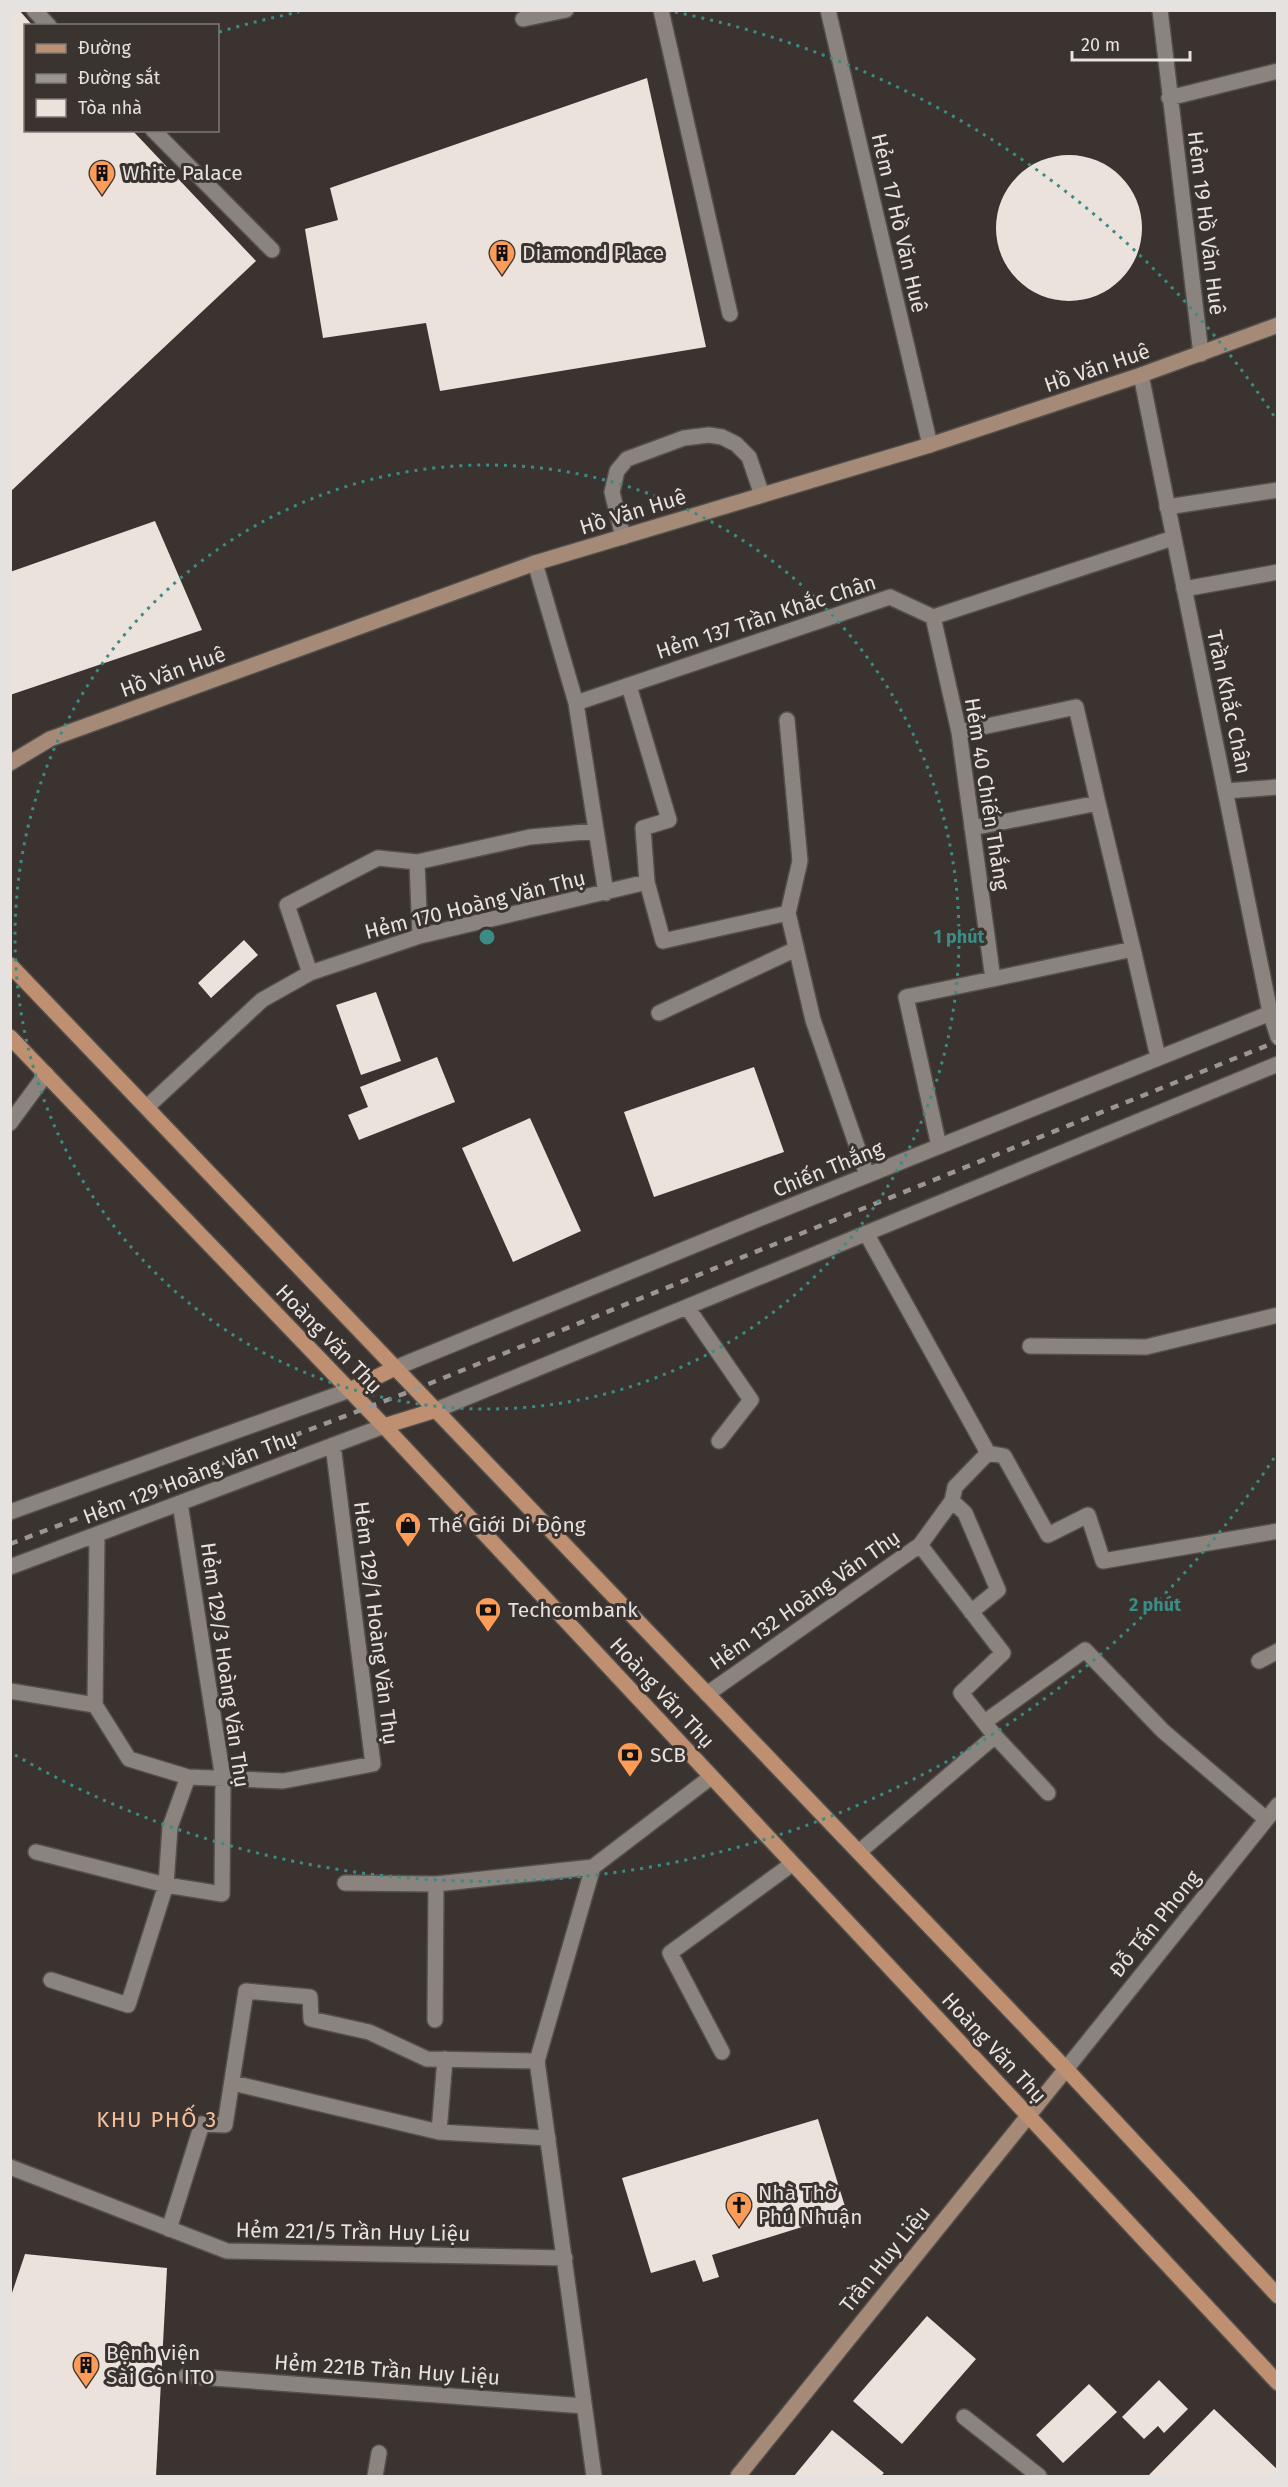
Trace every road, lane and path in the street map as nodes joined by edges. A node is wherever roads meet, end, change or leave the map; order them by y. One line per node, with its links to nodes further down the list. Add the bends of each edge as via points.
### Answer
1 (34, 10): 7 (street)
2 (566, 10): 6 (street)
3 (661, 10): 12 (street)
4 (828, 10): 16 (street, Hẻm 17 Hồ Văn Huê)
5 (1160, 10): 9 (street, Hẻm 19 Hồ Văn Huê)
6 (524, 19)
7 (47, 24)
8 (1278, 70): 9 (street)
9 (1169, 98): 14 (street, Hẻm 19 Hồ Văn Huê)
10 (155, 132): 11 (street)
11 (272, 250)
12 (730, 314)
13 (1278, 325): 14 (main road, Hồ Văn Huê)
14 (1202, 354): 15 (main road, Hồ Văn Huê)
15 (1141, 375): 16 (main road, Hồ Văn Huê); 19 (street, Trần Khắc Chân)
16 (930, 445): 18 (main road, Hồ Văn Huê)
17 (1278, 490): 19 (street)
18 (762, 495): 20 (main road, Hồ Văn Huê); 20 (street, via 749,457 736,444 709,435 684,438 627,459 617,471 612,492)
19 (1167, 507): 21 (street, Trần Khắc Chân)
20 (622, 537): 22 (main road, Hồ Văn Huê)
21 (1173, 538): 24 (street, Trần Khắc Chân); 25 (street)
22 (535, 563): 27 (street); 30 (main road, Hồ Văn Huê, via 50,739)
23 (1278, 572): 24 (street)
24 (1184, 590): 32 (street, Trần Khắc Chân)
25 (933, 617): 26 (street, Hẻm 137 Trần Khắc Chân, via 890,597); 29 (street, Hẻm 40 Chiến Thắng)
26 (628, 686): 27 (street, Hẻm 137 Trần Khắc Chân); 37 (street, via 669,820 644,828)
27 (576, 703): 35 (street)
28 (787, 720): 39 (street, via 800,861)
29 (959, 732): 33 (street, via 1076,707); 34 (street, Hẻm 40 Chiến Thắng)
30 (10, 763)
31 (1278, 787): 32 (street)
32 (1226, 791): 46 (street, Trần Khắc Chân)
33 (1098, 803): 34 (street); 42 (street)
34 (972, 828): 45 (street, Hẻm 40 Chiến Thắng)
35 (596, 831): 36 (street, via 530,837); 38 (street)
36 (417, 861): 40 (street); 44 (street, via 378,858 286,905)
37 (647, 882): 38 (street, Hẻm 170 Hoàng Văn Thụ); 39 (street, via 663,941)
38 (606, 893): 40 (street, Hẻm 170 Hoàng Văn Thụ)
39 (788, 913): 41 (street)
40 (420, 936): 44 (street, Hẻm 170 Hoàng Văn Thụ)
41 (796, 949): 47 (street); 56 (street, via 813,1020)
42 (1133, 949): 45 (street); 50 (street)
43 (10, 965): 53 (main road, Hoàng Văn Thụ)
44 (310, 973): 53 (street, Hẻm 170 Hoàng Văn Thụ, via 262,1000)
45 (993, 979): 55 (street, via 906,997)
46 (1274, 1011): 49 (street, Trần Khắc Chân); 50 (street, Chiến Thắng)
47 (658, 1013)
48 (10, 1037): 52 (main road, Hoàng Văn Thụ)
49 (1278, 1037)
50 (1158, 1057): 55 (street, Chiến Thắng)
51 (1278, 1064): 57 (street)
52 (46, 1074): 54 (street); 62 (main road, Hoàng Văn Thụ)
53 (147, 1107): 61 (main road, Hoàng Văn Thụ)
54 (10, 1123)
55 (939, 1146): 56 (street, Chiến Thắng)
56 (867, 1175): 61 (street, Chiến Thắng)
57 (866, 1233): 58 (street); 67 (street)
58 (687, 1307): 63 (street); 65 (street, via 751,1400)
59 (1278, 1315): 60 (street, via 1146,1347)
60 (1030, 1346)
61 (395, 1368): 62 (main road); 63 (main road, Hoàng Văn Thụ)
62 (350, 1390): 64 (main road, Hoàng Văn Thụ); 70 (street, Hẻm 129 Hoàng Văn Thụ)
63 (436, 1410): 64 (main road); 79 (main road, Hoàng Văn Thụ)
64 (384, 1426): 66 (street, Hẻm 129 Hoàng Văn Thụ); 84 (main road, Hoàng Văn Thụ)
65 (719, 1442)
66 (333, 1445): 69 (street, Hẻm 129 Hoàng Văn Thụ); 85 (street, Hẻm 129/1 Hoàng Văn Thụ, via 373,1764 283,1781)
67 (988, 1453): 68 (street, Hẻm 132 Hoàng Văn Thụ, via 955,1486); 71 (street, via 1004,1456 1048,1535 1088,1515 1102,1561)
68 (952, 1501): 73 (street, Hẻm 132 Hoàng Văn Thụ); 75 (street, via 965,1513 998,1590)
69 (180, 1503): 72 (street, Hẻm 129 Hoàng Văn Thụ); 85 (street, Hẻm 129/3 Hoàng Văn Thụ)
70 (10, 1512)
71 (1278, 1531)
72 (97, 1535): 74 (street, Hẻm 129 Hoàng Văn Thụ); 80 (street)
73 (920, 1545): 75 (street); 79 (street, Hẻm 132 Hoàng Văn Thụ)
74 (10, 1568)
75 (971, 1612): 81 (street, via 1003,1653 961,1693)
76 (1278, 1651): 77 (street)
77 (1259, 1661)
78 (10, 1691): 80 (street)
79 (707, 1694): 90 (main road, Hoàng Văn Thụ)
80 (95, 1705): 83 (street, via 129,1759)
81 (986, 1721): 82 (street); 88 (street, via 1085,1650 1163,1731)
82 (995, 1736): 86 (street); 90 (street)
83 (188, 1777): 85 (street); 95 (street, via 170,1827)
84 (711, 1777): 91 (main road, Hoàng Văn Thụ); 92 (street)
85 (224, 1779): 95 (street, Hẻm 129/3 Hoàng Văn Thụ, via 222,1894)
86 (1048, 1793)
87 (1278, 1805): 88 (street, Đỗ Tấn Phong)
88 (1266, 1819): 101 (street, Đỗ Tấn Phong)
89 (36, 1852): 95 (street)
90 (859, 1852): 101 (main road, Hoàng Văn Thụ)
91 (792, 1864): 98 (street, via 670,1953); 103 (main road, Hoàng Văn Thụ)
92 (593, 1868): 94 (street); 100 (street)
93 (345, 1883): 94 (street)
94 (436, 1884): 97 (street)
95 (166, 1885): 96 (street, via 128,2005)
96 (51, 1980)
97 (435, 2020)
98 (722, 2052)
99 (445, 2059): 100 (street); 102 (street, via 427,2059 369,2032 311,2019 310,1997 246,1992); 104 (street)
100 (537, 2061): 105 (street)
101 (1066, 2069): 103 (main road, Trần Huy Liệu); 109 (main road, Hoàng Văn Thụ)
102 (233, 2083): 104 (street); 107 (street, via 225,2125 202,2124)
103 (1028, 2116): 111 (main road, Hoàng Văn Thụ); 117 (main road, Trần Huy Liệu)
104 (439, 2132): 105 (street)
105 (548, 2138): 108 (street)
106 (10, 2167): 107 (street, Hẻm 221/5 Trần Huy Liệu)
107 (169, 2229): 108 (street, Hẻm 221/5 Trần Huy Liệu, via 227,2251)
108 (565, 2258): 112 (street)
109 (1278, 2296)
110 (186, 2376): 112 (street, Hẻm 221B Trần Huy Liệu)
111 (1278, 2383)
112 (584, 2406): 116 (street)
113 (964, 2417): 118 (street)
114 (379, 2453): 115 (street)
115 (375, 2476)
116 (594, 2476)
117 (738, 2476)
118 (1039, 2476)

